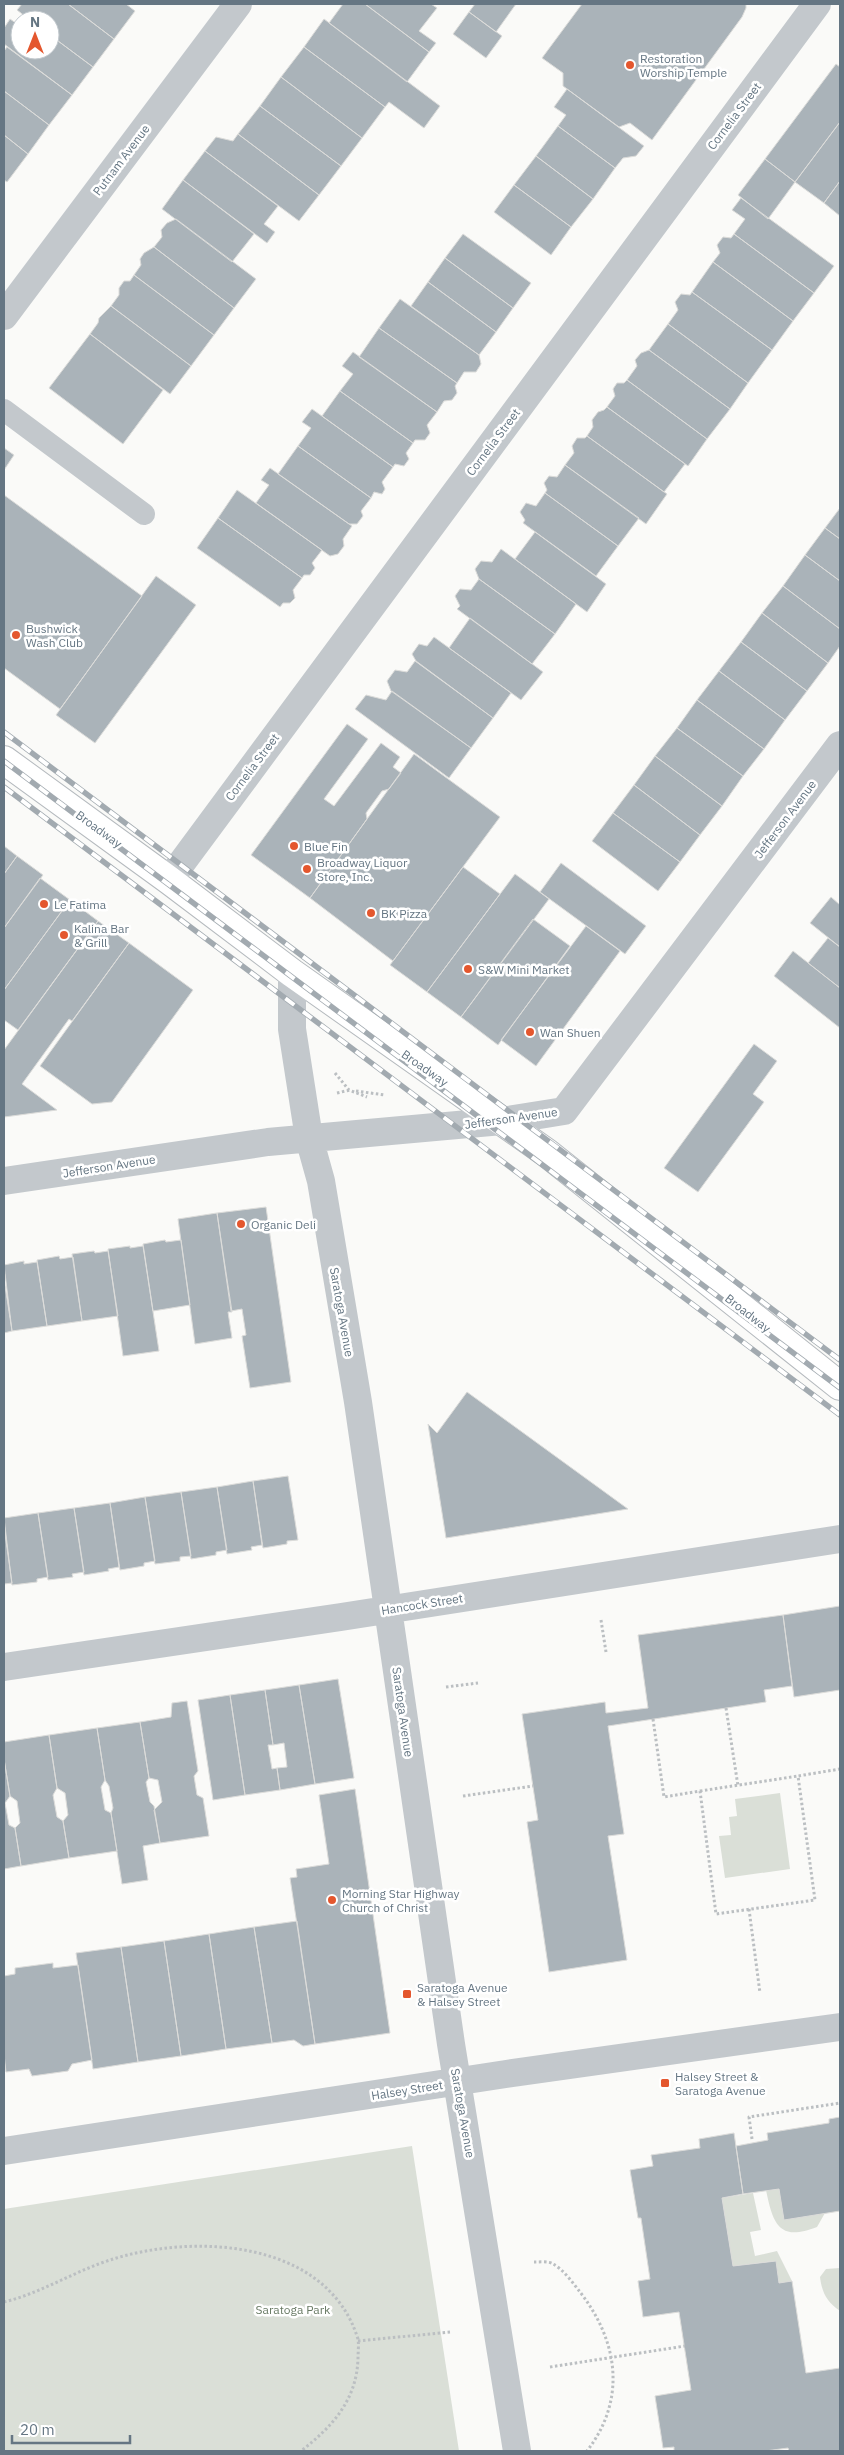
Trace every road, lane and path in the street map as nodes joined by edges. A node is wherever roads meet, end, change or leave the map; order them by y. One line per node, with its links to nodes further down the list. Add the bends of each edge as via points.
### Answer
1 (238, 4): 3 (street, Putnam Avenue)
2 (817, 4): 8 (street, Cornelia Street)
3 (4, 316)
4 (4, 410): 5 (lane)
5 (144, 514)
6 (840, 745): 15 (street, Jefferson Avenue, via 564,1111)
7 (4, 760): 8 (main road, Broadway)
8 (169, 880): 9 (main road, Broadway)
9 (292, 973): 15 (main road, Broadway); 16 (street, Saratoga Avenue, via 292,1029)
10 (332, 1068): 11 (path)
11 (349, 1090): 12 (path); 13 (path); 14 (path)
12 (333, 1094)
13 (388, 1095)
14 (377, 1100)
15 (502, 1121): 16 (street, Jefferson Avenue); 18 (main road, Broadway, via 547,1153)
16 (309, 1138): 17 (street, Jefferson Avenue); 20 (street, Saratoga Avenue, via 322,1190 358,1402)
17 (4, 1181)
18 (840, 1386)
19 (840, 1539): 20 (street, Hancock Street)
20 (389, 1610): 23 (street, Hancock Street); 37 (street, Saratoga Avenue)
21 (600, 1620): 22 (path)
22 (606, 1652)
23 (4, 1667)
24 (478, 1683): 25 (path)
25 (446, 1687)
26 (726, 1708): 31 (path)
27 (653, 1719): 32 (path, via 664,1797)
28 (840, 1769): 29 (path)
29 (798, 1776): 31 (path); 34 (path, via 815,1900)
30 (533, 1786): 33 (path)
31 (738, 1786): 32 (path)
32 (700, 1791): 34 (path, via 716,1914)
33 (463, 1796)
34 (749, 1909): 35 (path)
35 (760, 1993)
36 (840, 2027): 37 (street, Halsey Street)
37 (458, 2082): 40 (street, Halsey Street); 49 (street, Saratoga Avenue)
38 (840, 2103): 39 (path, via 749,2117)
39 (752, 2139)
40 (4, 2151)
41 (534, 2262): 46 (path, via 552,2263 576,2287 607,2336)
42 (4, 2302): 44 (path, via 109,2261 148,2251 236,2248 285,2261 318,2279 345,2311)
43 (450, 2332): 44 (path)
44 (358, 2340): 48 (path, via 358,2367 349,2399 323,2434)
45 (685, 2346): 46 (path)
46 (613, 2358): 47 (path); 50 (path, via 613,2387 608,2408 598,2437)
47 (550, 2367)
48 (301, 2451)
49 (516, 2451)
50 (588, 2451)

